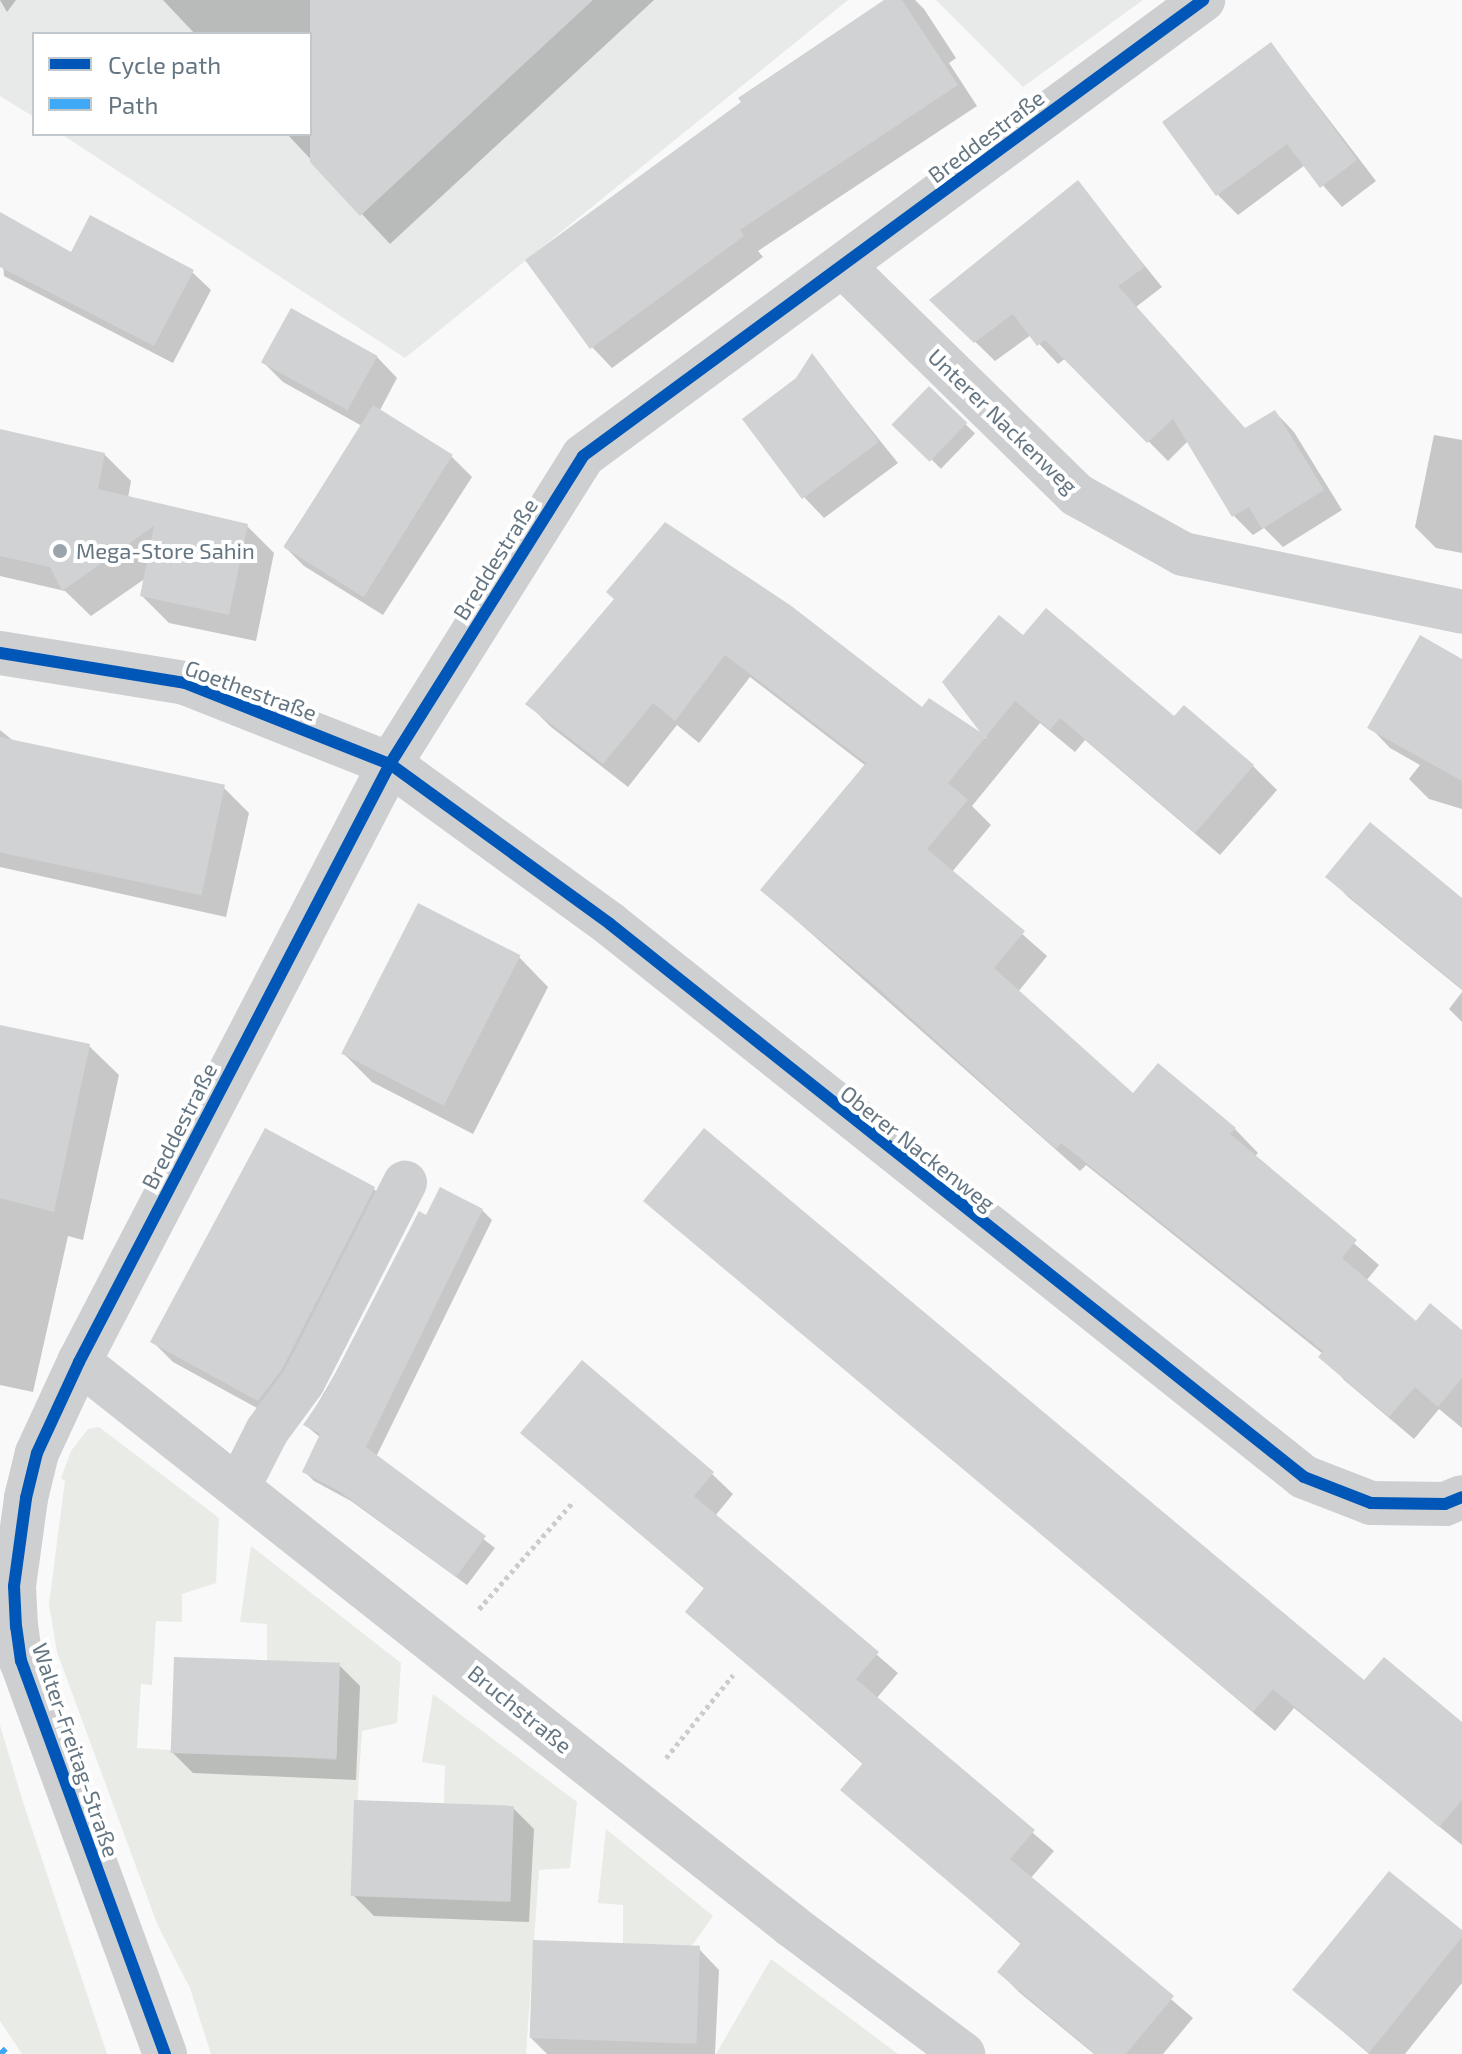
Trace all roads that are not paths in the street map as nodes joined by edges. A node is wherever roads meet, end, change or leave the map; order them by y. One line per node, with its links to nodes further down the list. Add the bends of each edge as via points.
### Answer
1 (1203, 0): 2 (street, Breddestraße)
2 (844, 267): 3 (street, Unterer Nackenweg, via 1077,495 1183,554); 5 (street, Breddestraße, via 583,456)
3 (1462, 612)
4 (0, 653): 5 (street, Goethestraße, via 185,683)
5 (390, 764): 7 (street, Breddestraße); 9 (street, Oberer Nackenweg, via 610,924 1304,1477 1371,1503)
6 (405, 1183): 8 (street, via 303,1382 267,1431)
7 (79, 1362): 8 (street, Bruchstraße); 10 (street, Walter-Freitag-Straße, via 37,1453 26,1498 14,1586 16,1627 21,1661)
8 (239, 1486): 11 (street, Bruchstraße)
9 (1456, 1511)
10 (165, 2054)
11 (963, 2054)

